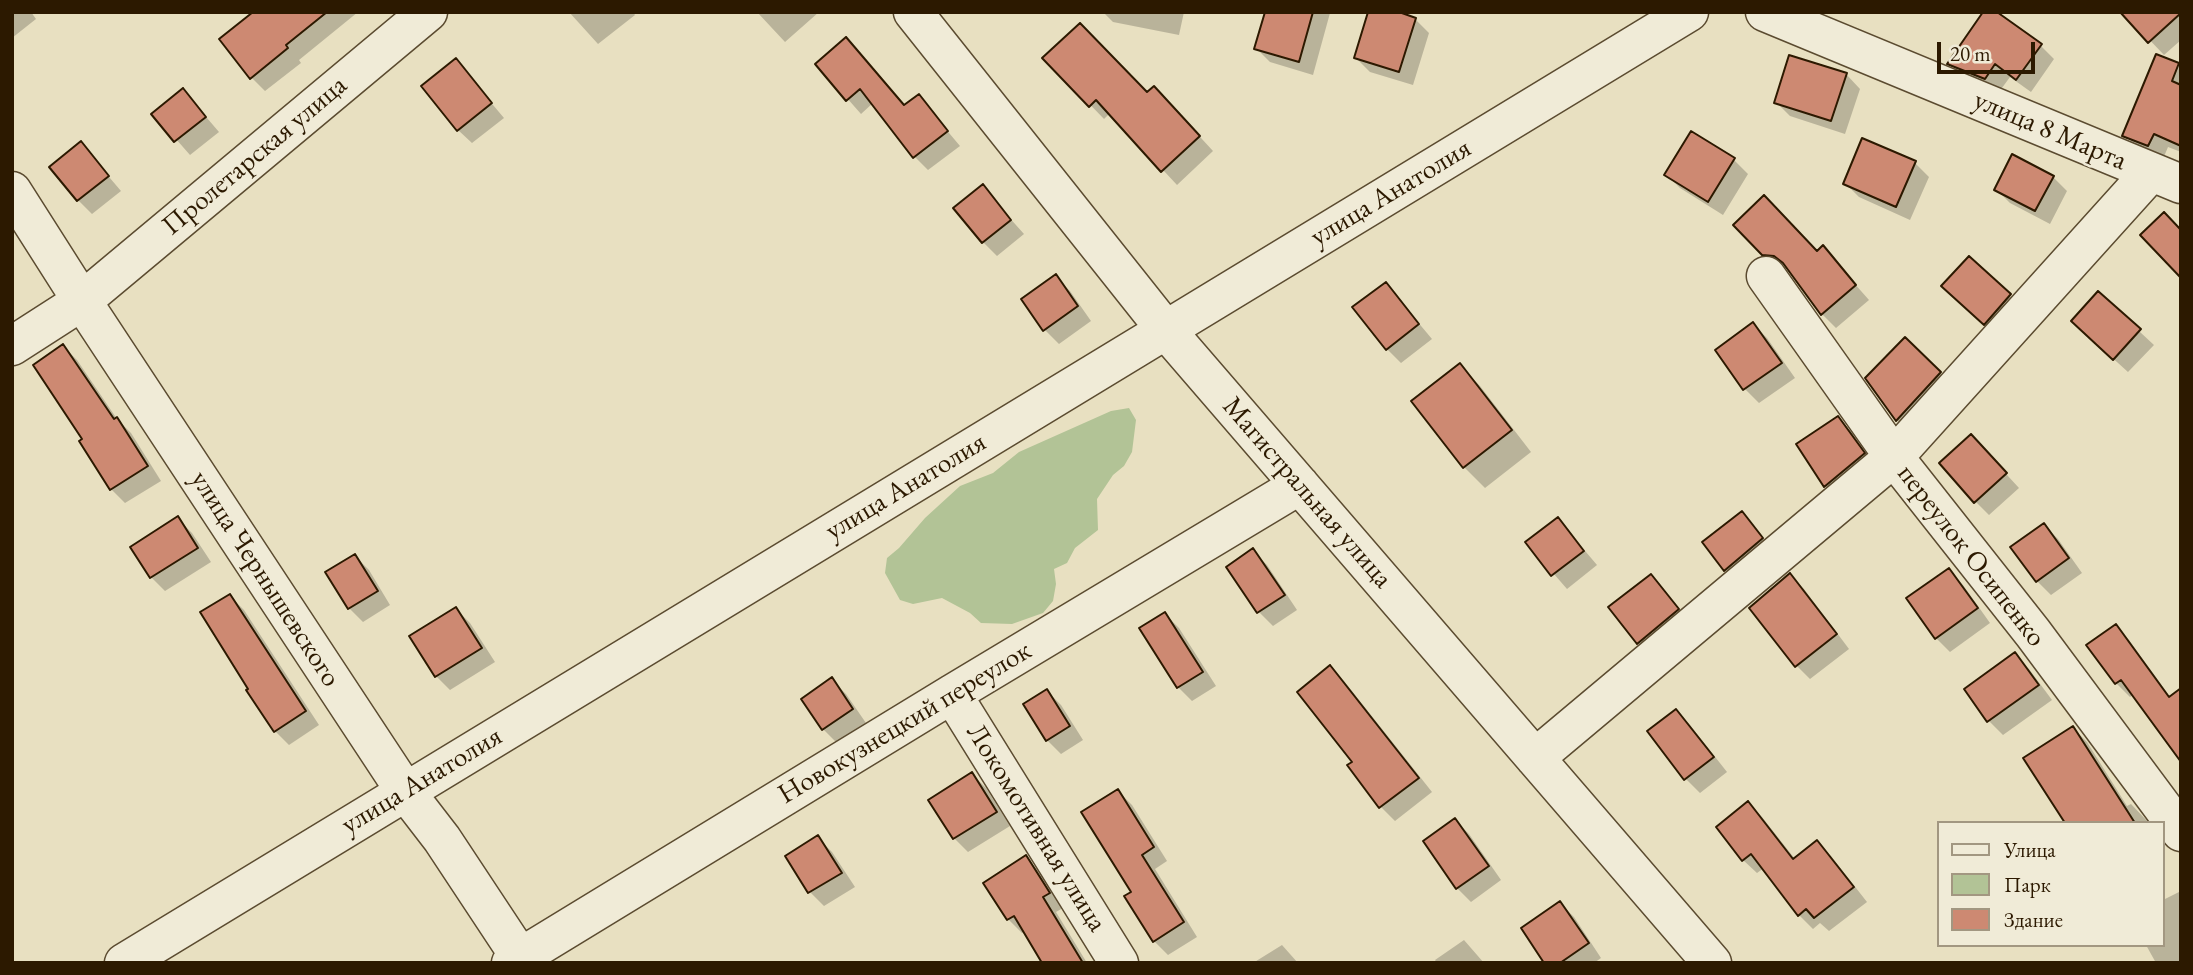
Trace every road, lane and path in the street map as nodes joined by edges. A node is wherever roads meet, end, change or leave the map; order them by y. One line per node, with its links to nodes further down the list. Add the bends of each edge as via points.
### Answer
1 (428, 12): 8 (street, Пролетарская улица)
2 (913, 12): 9 (street, Магистральная улица)
3 (1689, 12): 9 (street, улица Анатолия)
4 (1765, 12): 5 (street, улица 8 Марта)
5 (2166, 178): 11 (street)
6 (12, 191): 8 (street, улица Чернышевского)
7 (1766, 276): 11 (street, переулок Осипенко)
8 (82, 301): 10 (street, Пролетарская улица); 15 (street, улица Чернышевского)
9 (1165, 329): 12 (street, Магистральная улица); 15 (street, улица Анатолия)
10 (12, 346)
11 (1894, 457): 14 (street); 16 (street, переулок Осипенко)
12 (1300, 485): 13 (street, Новокузнецкий переулок); 14 (street, Магистральная улица)
13 (952, 694): 17 (street, Новокузнецкий переулок); 19 (street, Локомотивная улица)
14 (1535, 758): 20 (street, Магистральная улица)
15 (405, 791): 17 (street, улица Чернышевского, via 442,839); 18 (street, улица Анатолия)
16 (2181, 832)
17 (519, 961)
18 (124, 963)
19 (1119, 963)
20 (1712, 963)

